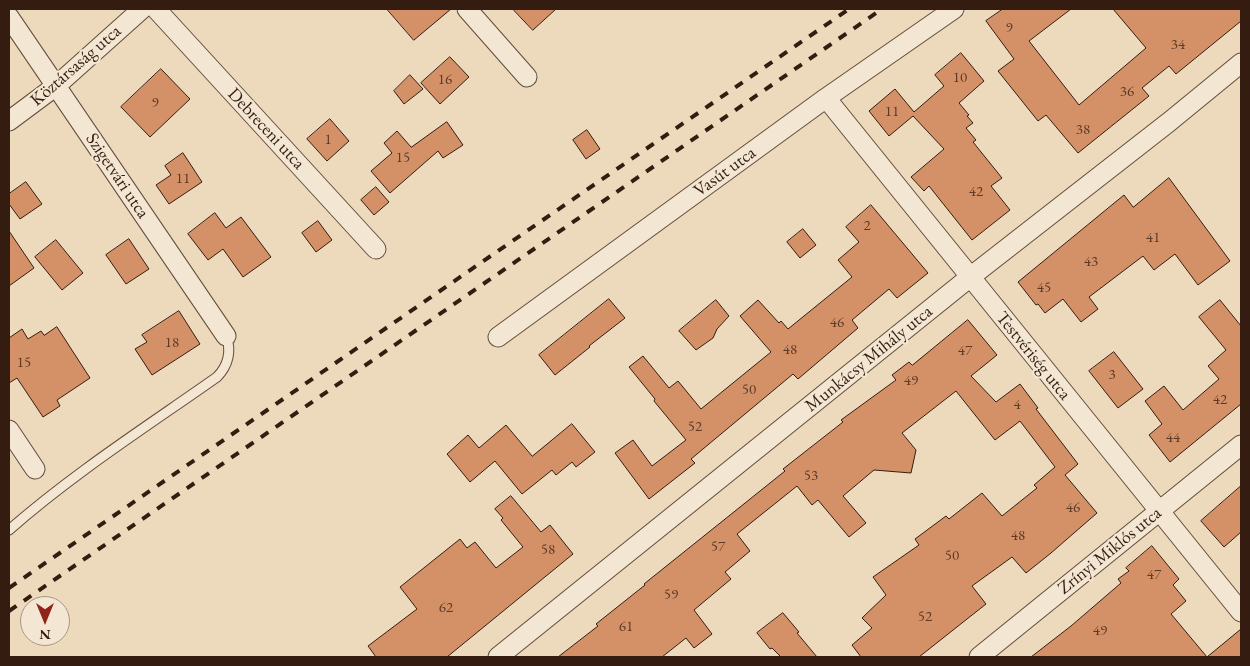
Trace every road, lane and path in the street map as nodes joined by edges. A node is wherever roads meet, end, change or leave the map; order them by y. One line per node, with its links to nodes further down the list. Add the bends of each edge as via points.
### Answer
1 (142, 9): 8 (street, Köztársaság utca)
2 (156, 9): 11 (street, Debreceni utca)
3 (467, 9): 7 (street)
4 (954, 9): 9 (street, Vasút utca)
5 (9, 17): 8 (street, Szigetvári utca)
6 (1241, 63): 12 (street, Munkácsy Mihály utca)
7 (527, 77)
8 (56, 86): 10 (street, Köztársaság utca); 13 (street, Szigetvári utca)
9 (826, 98): 12 (street, Testvériség utca); 14 (street, Vasút utca)
10 (9, 121)
11 (376, 249)
12 (969, 278): 18 (street, Testvériség utca); 21 (street, Munkácsy Mihály utca)
13 (226, 336): 19 (lane, via 229,357 217,377 70,480)
14 (498, 337)
15 (9, 430): 17 (street)
16 (1241, 445): 18 (street, Zrínyi Miklós utca)
17 (35, 469)
18 (1160, 511): 20 (street, Testvériség utca); 22 (street, Zrínyi Miklós utca)
19 (9, 530)
20 (1241, 612)
21 (498, 657)
22 (979, 657)

